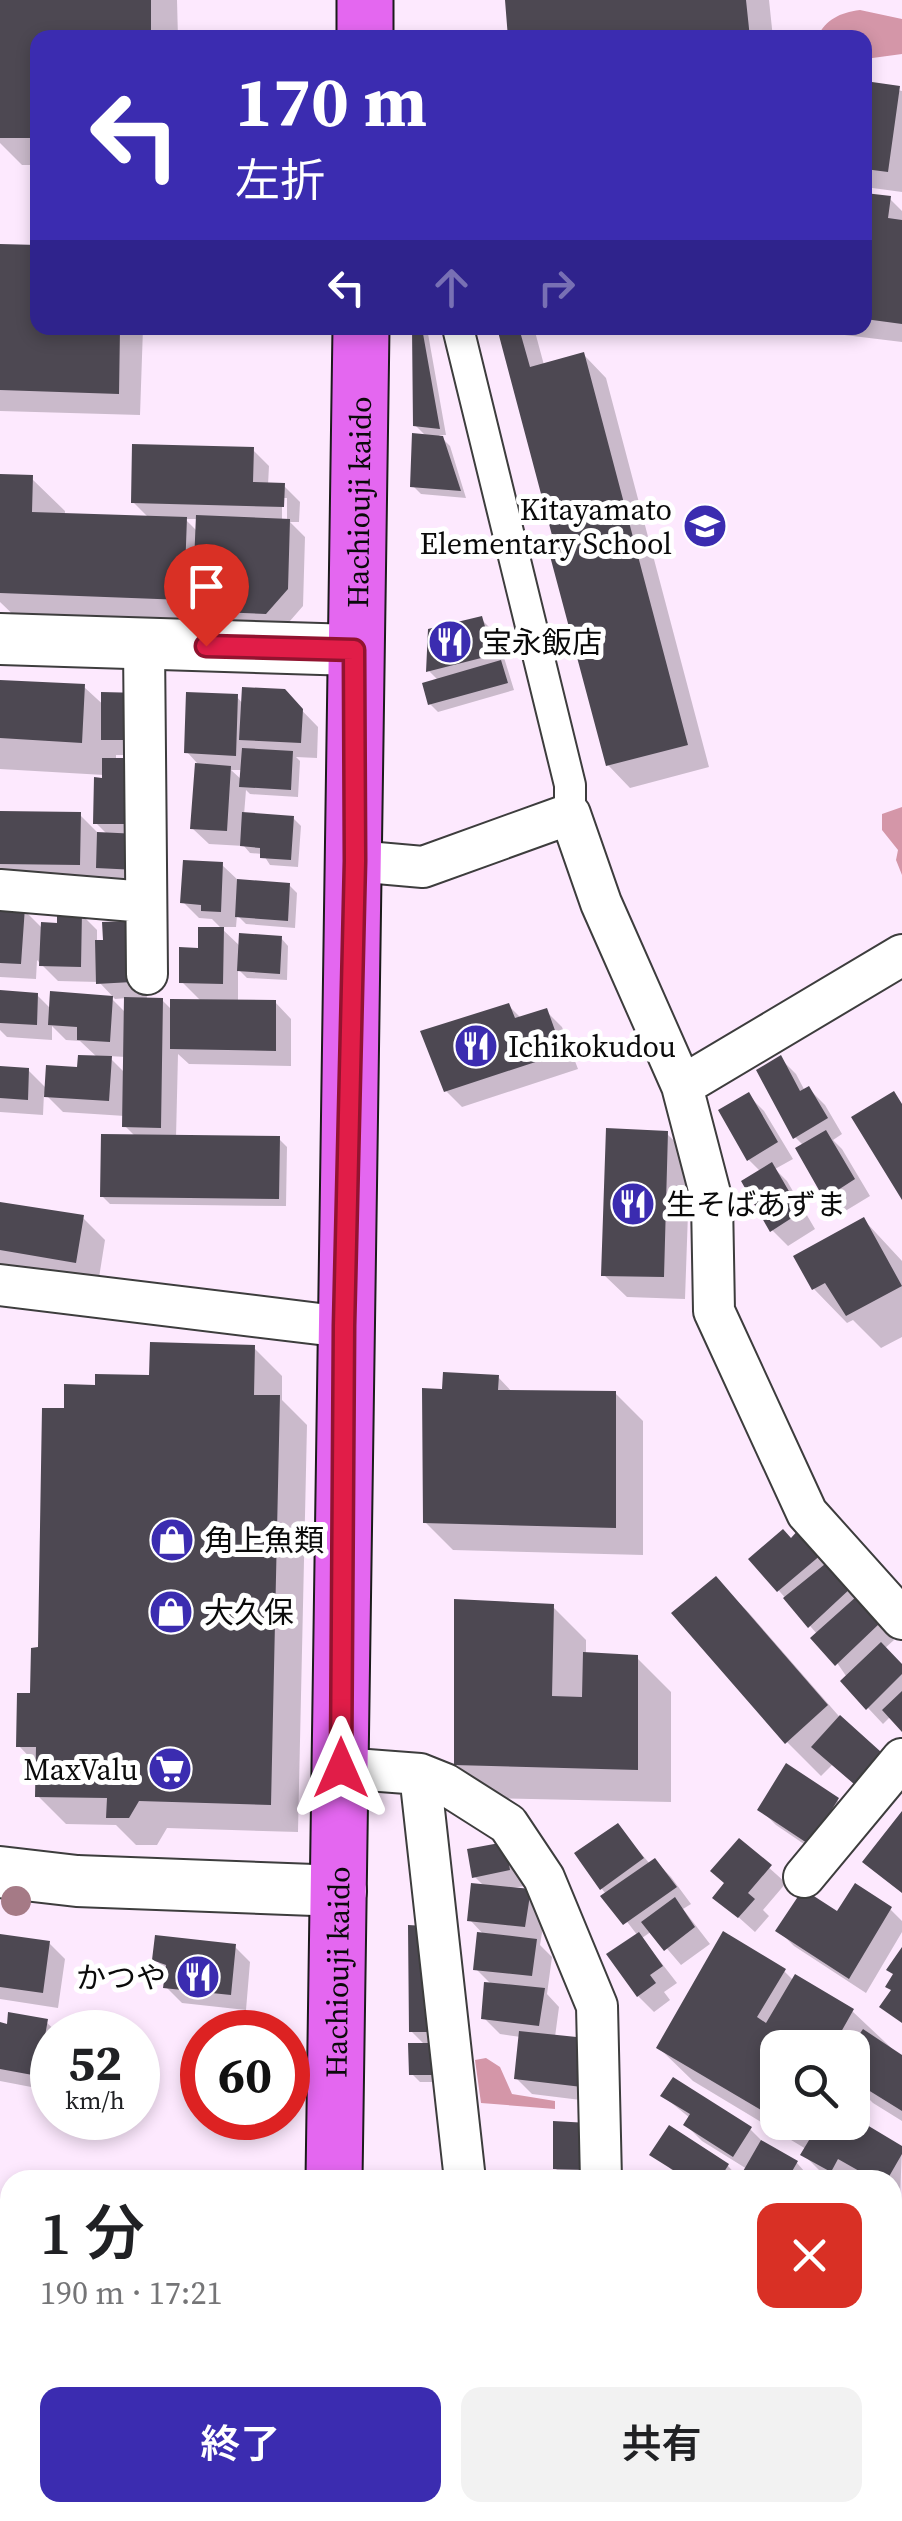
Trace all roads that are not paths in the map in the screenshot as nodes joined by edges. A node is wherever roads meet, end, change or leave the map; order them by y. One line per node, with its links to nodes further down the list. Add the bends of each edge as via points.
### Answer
1 (365, 0): 2 (main road)
2 (365, 30)
3 (361, 335): 7 (main road, Hachiouji kaido)
4 (460, 335): 8 (street, via 570,785)
5 (0, 639): 6 (street)
6 (144, 644): 7 (street); 11 (street)
7 (354, 650): 9 (main road, Hachiouji kaido)
8 (570, 814): 9 (street, via 422,867); 14 (street, via 601,903)
9 (355, 861): 16 (main road, Hachiouji kaido)
10 (0, 890): 11 (street)
11 (146, 902): 13 (street)
12 (902, 955): 14 (street)
13 (147, 974)
14 (682, 1086): 17 (street, via 712,1201 714,1311 807,1513)
15 (0, 1284): 16 (street)
16 (344, 1326): 19 (main road, Hachiouji kaido)
17 (902, 1619)
18 (902, 1759): 22 (street)
19 (341, 1768): 20 (street); 23 (main road, Hachiouji kaido)
20 (420, 1774): 25 (street); 26 (street, via 508,1824 544,1878 597,2006)
21 (0, 1872): 23 (street)
22 (804, 1877)
23 (341, 1891): 24 (main road, Hachiouji kaido)
24 (334, 2170)
25 (463, 2170)
26 (602, 2170)

